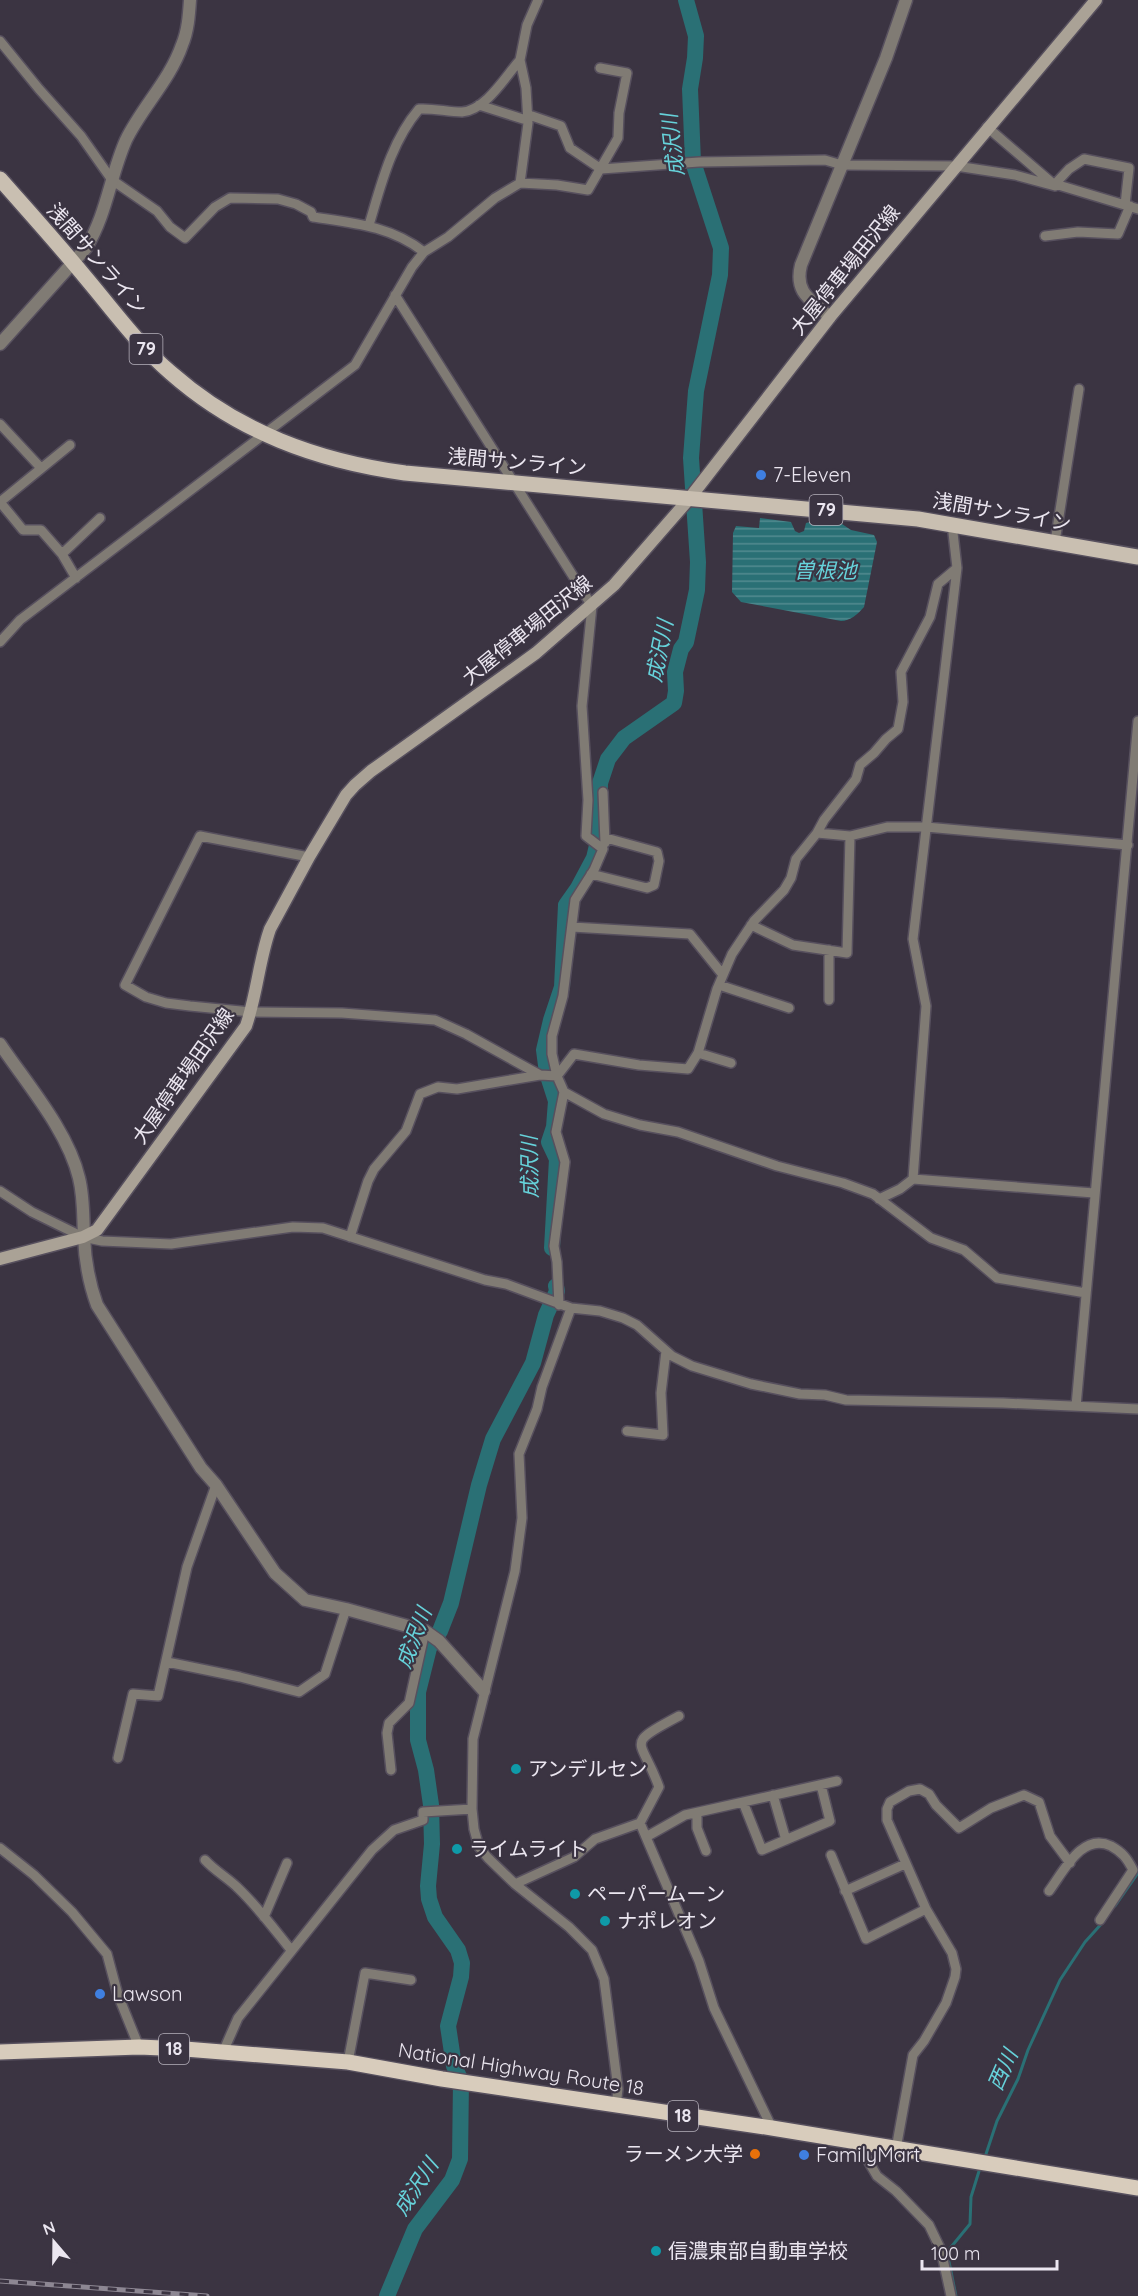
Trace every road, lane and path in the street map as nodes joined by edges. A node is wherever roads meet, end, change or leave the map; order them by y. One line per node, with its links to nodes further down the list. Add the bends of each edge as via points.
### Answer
1 (190, 0): 15 (street, via 182,45 127,139)
2 (538, 0): 6 (street, via 527,25)
3 (906, 0): 11 (street)
4 (1096, 0): 10 (main road, 大屋停車場田沢線)
5 (0, 40): 15 (street, via 81,135)
6 (520, 60): 8 (street); 9 (street)
7 (600, 68): 13 (street, via 627,73 618,138)
8 (479, 105): 9 (street, via 522,120); 19 (street, via 460,112 419,110 408,122 388,163)
9 (528, 118): 13 (street, via 561,126 570,148); 16 (street)
10 (987, 127): 12 (main road, 大屋停車場田沢線); 17 (street)
11 (843, 165): 12 (street); 13 (street, via 825,160 699,162); 24 (street, via 798,276 800,288)
12 (956, 166): 17 (street); 24 (main road, 大屋停車場田沢線)
13 (601, 170): 16 (street, via 588,190)
14 (0, 179): 22 (main road, 浅間サンライン / 79)
15 (112, 180): 19 (street, via 157,211 170,228 185,238 215,207 230,198 278,199 296,204 313,217); 22 (street, via 97,231)
16 (520, 183): 21 (street)
17 (1055, 185): 18 (street); 18 (street, via 1084,159 1129,168)
18 (1131, 207): 20 (street, via 1118,234 1078,232)
19 (369, 225): 21 (street, via 407,238)
20 (1045, 236)
21 (424, 252): 23 (street)
22 (73, 262): 25 (street); 28 (main road, 浅間サンライン / 79, via 169,371 218,409)
23 (395, 295): 28 (street, via 356,365); 31 (street)
24 (830, 317): 32 (main road, 大屋停車場田沢線)
25 (0, 344)
26 (1079, 389): 35 (street)
27 (2, 430): 30 (street)
28 (264, 435): 31 (main road, 浅間サンライン / 79, via 309,453 373,468); 39 (street)
29 (70, 445): 30 (street)
30 (41, 468): 36 (street, via 0,502 23,530 41,530)
31 (515, 483): 32 (main road, 浅間サンライン / 79); 40 (street)
32 (696, 495): 34 (main road, 浅間サンライン / 79); 40 (main road, 大屋停車場田沢線)
33 (100, 518): 36 (street)
34 (952, 524): 35 (main road, 浅間サンライン / 79); 38 (street)
35 (1055, 542): 37 (main road, 浅間サンライン / 79)
36 (62, 554): 39 (street)
37 (1138, 557)
38 (957, 568): 44 (street); 45 (street, via 938,584 930,617 901,672 903,702 898,729 860,765 856,779)
39 (76, 578): 41 (street, via 20,620)
40 (591, 606): 49 (street, via 582,706 588,800 586,836); 50 (main road, 大屋停車場田沢線, via 536,653 370,771 346,795)
41 (0, 642)
42 (1138, 721): 48 (street)
43 (603, 792): 47 (street)
44 (926, 828): 46 (street, via 887,827); 48 (street); 66 (street, via 913,939 926,1006)
45 (818, 833): 46 (street); 52 (street, via 796,859 784,890)
46 (850, 836): 54 (street, via 847,953)
47 (606, 838): 49 (street); 51 (street, via 657,852 654,885 646,888)
48 (1128, 845): 68 (street)
49 (601, 848): 51 (street)
50 (309, 858): 59 (main road, 大屋停車場田沢線, via 270,929); 59 (street, via 200,836 125,985 166,1003)
51 (591, 874): 53 (street, via 575,900)
52 (751, 925): 54 (street, via 793,945); 55 (street)
53 (572, 927): 55 (street, via 690,934); 64 (street, via 563,996 552,1036)
54 (829, 950): 57 (street)
55 (723, 975): 56 (street)
56 (719, 985): 58 (street); 61 (street)
57 (829, 1000)
58 (789, 1008)
59 (251, 1012): 63 (street, via 354,1013 435,1020); 70 (main road, 大屋停車場田沢線, via 246,1026 97,1230)
60 (0, 1044): 70 (street, via 58,1129 74,1160 84,1200)
61 (698, 1053): 62 (street); 64 (street, via 688,1069 574,1054)
62 (731, 1064)
63 (540, 1075): 64 (street); 71 (street, via 457,1089 438,1087 420,1094 406,1131 368,1181)
64 (554, 1076): 65 (street)
65 (564, 1092): 69 (street, via 604,1114 678,1132 777,1166 843,1183); 74 (street, via 556,1132 565,1162 554,1246 559,1281)
66 (913, 1179): 68 (street); 69 (street)
67 (0, 1191): 70 (street, via 20,1206)
68 (1094, 1193): 73 (street)
69 (879, 1199): 73 (street, via 931,1238 964,1250 997,1278)
70 (83, 1237): 71 (street, via 171,1244 293,1227 323,1228); 72 (main road, 大屋停車場田沢線); 80 (street, via 97,1305 201,1468)
71 (350, 1237): 74 (street, via 506,1284)
72 (0, 1259)
73 (1086, 1293): 77 (street)
74 (557, 1304): 75 (street)
75 (571, 1308): 76 (street, via 622,1318 637,1325); 84 (street, via 519,1454 522,1518 515,1571)
76 (666, 1351): 77 (street, via 692,1366 800,1394 846,1400); 79 (street, via 661,1393 663,1435)
77 (1076, 1406): 78 (street)
78 (1138, 1409)
79 (627, 1431)
80 (216, 1485): 81 (street, via 287,1585 305,1600); 83 (street, via 187,1567)
81 (346, 1609): 82 (street); 83 (street, via 325,1674 299,1692)
82 (431, 1635): 84 (street); 87 (street, via 409,1703 389,1723)
83 (166, 1662): 86 (street, via 158,1696 133,1694)
84 (484, 1691): 92 (street, via 473,1739)
85 (679, 1716): 94 (street, via 640,1740 659,1787)
86 (118, 1758)
87 (391, 1770)
88 (837, 1781): 89 (street)
89 (821, 1785): 90 (street); 96 (street, via 830,1821)
90 (773, 1795): 91 (street); 96 (street)
91 (743, 1802): 93 (street); 96 (street, via 762,1850)
92 (472, 1809): 104 (street, via 479,1847); 110 (street, via 423,1812 423,1820 394,1830 345,1880)
93 (698, 1813): 95 (street, via 684,1815); 98 (street, via 697,1828)
94 (640, 1822): 95 (street); 104 (street, via 595,1839 574,1857)
95 (646, 1837): 117 (street, via 699,1961 714,2008)
96 (786, 1839)
97 (0, 1848): 112 (street, via 72,1912 107,1954)
98 (706, 1851)
99 (831, 1855): 106 (street)
100 (205, 1860): 108 (street)
101 (287, 1863): 108 (street)
102 (1070, 1863): 103 (street, via 1050,1836 1039,1802 1024,1795 991,1808 959,1828 920,1789 895,1797 887,1809 887,1820); 105 (street); 109 (street, via 1090,1843 1104,1843 1128,1859 1133,1870)
103 (905, 1864): 106 (street); 107 (street)
104 (515, 1884): 116 (street, via 592,1950 604,1978 618,2089)
105 (1049, 1890)
106 (845, 1891): 107 (street, via 866,1939)
107 (926, 1909): 119 (street, via 952,1953 956,1969 946,2004 913,2055)
108 (264, 1917): 110 (street)
109 (1100, 1920)
110 (291, 1950): 114 (street, via 238,2018)
111 (411, 1980): 115 (street, via 365,1973)
112 (139, 2047): 113 (highway, National Highway Route 18 / 18); 114 (highway, National Highway Route 18 / 18)
113 (0, 2052)
114 (223, 2052): 115 (highway, National Highway Route 18 / 18)
115 (348, 2062): 116 (highway, National Highway Route 18 / 18)
116 (616, 2106): 117 (highway, National Highway Route 18 / 18)
117 (772, 2128): 118 (highway, National Highway Route 18 / 18)
118 (857, 2142): 119 (highway, National Highway Route 18 / 18); 121 (street, via 877,2176 929,2225 940,2250)
119 (896, 2149): 120 (highway, National Highway Route 18 / 18)
120 (1138, 2188)
121 (951, 2296)

